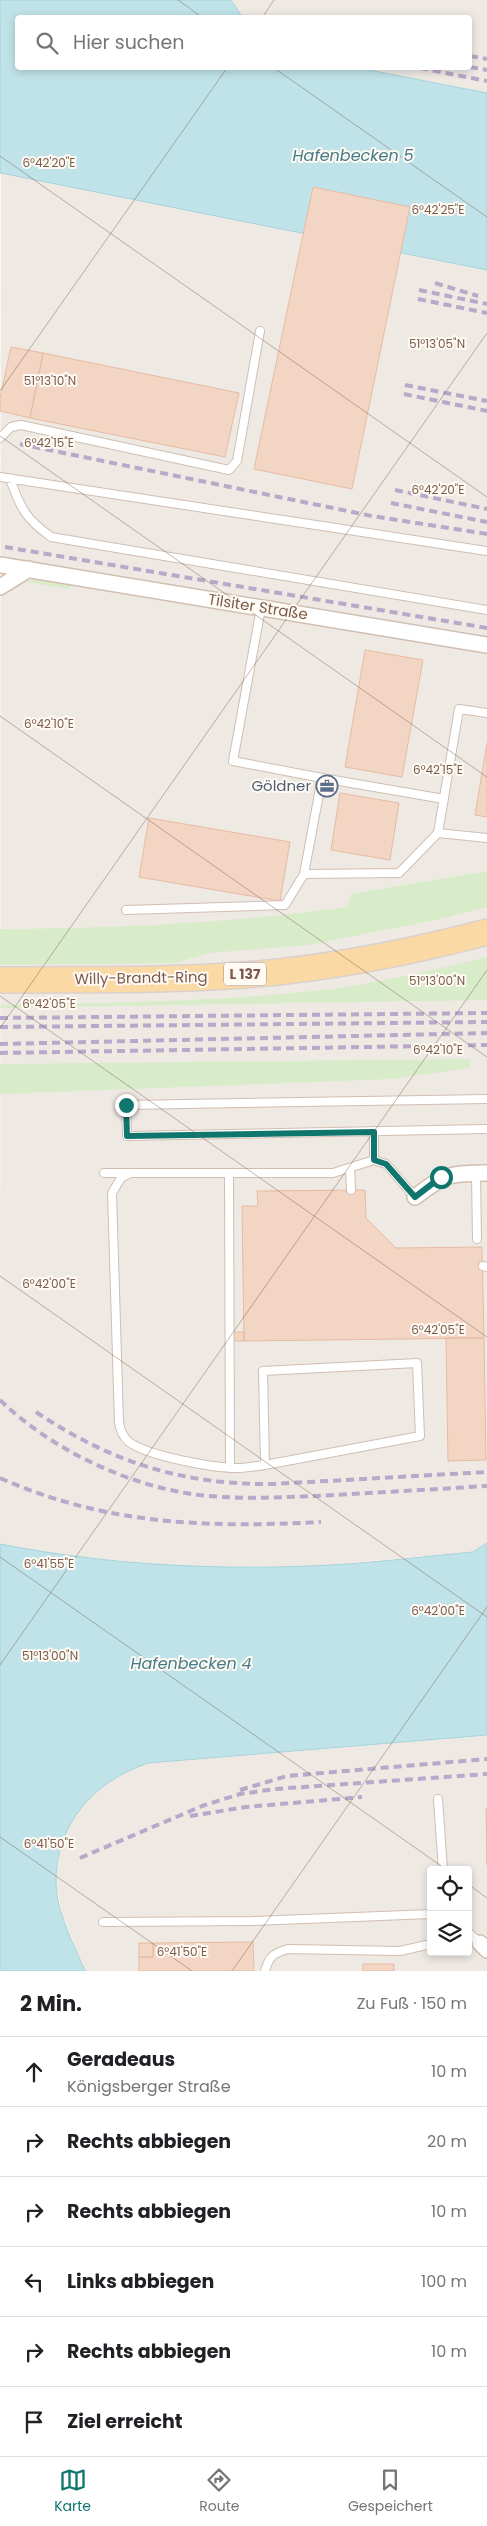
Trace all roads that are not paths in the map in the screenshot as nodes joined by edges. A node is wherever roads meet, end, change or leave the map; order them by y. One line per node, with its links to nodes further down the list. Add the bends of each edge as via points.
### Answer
1 (260, 331): 2 (lane, via 237,461 229,470 21,424 11,427)
2 (0, 438)
3 (0, 478): 4 (lane)
4 (10, 479): 5 (lane); 10 (lane, via 29,520 51,537)
5 (487, 551)
6 (0, 564): 7 (street, Tilsiter Straße)
7 (29, 569): 8 (street); 9 (street, Tilsiter Straße)
8 (0, 586)
9 (261, 608): 11 (street, Tilsiter Straße); 13 (lane, via 233,762)
10 (487, 610)
11 (487, 645)
12 (487, 713): 14 (lane, via 459,709)
13 (322, 778): 14 (lane); 17 (lane)
14 (444, 799): 15 (lane)
15 (438, 834): 16 (lane); 17 (lane, via 399,873)
16 (487, 838)
17 (304, 874): 18 (lane, via 284,905)
18 (126, 910)
19 (487, 932): 20 (main road, Willy-Brandt-Ring / L 137, via 369,958 253,974)
20 (0, 980)
21 (487, 1099): 23 (lane, via 126,1105 127,1136)
22 (487, 1130): 23 (lane)
23 (374, 1132): 24 (lane)
24 (374, 1160): 25 (lane); 31 (lane, via 386,1164)
25 (350, 1168): 28 (lane, via 333,1173); 30 (lane)
26 (104, 1173): 27 (lane)
27 (130, 1173): 28 (lane); 34 (lane, via 121,1178 112,1193 118,1422 121,1432 137,1447 155,1453)
28 (229, 1173): 34 (lane)
29 (482, 1174): 31 (street, via 441,1177); 32 (lane)
30 (351, 1190)
31 (415, 1197)
32 (477, 1238)
33 (265, 1464): 33 (lane, via 264,1371 416,1363 420,1436); 34 (lane)
34 (230, 1468)
35 (438, 1799): 36 (lane)
36 (443, 1866)
37 (427, 1914): 38 (lane, via 253,1921)
38 (103, 1922)
39 (427, 1945): 40 (lane, via 400,1951 288,1949 274,1953)
40 (265, 1971)

